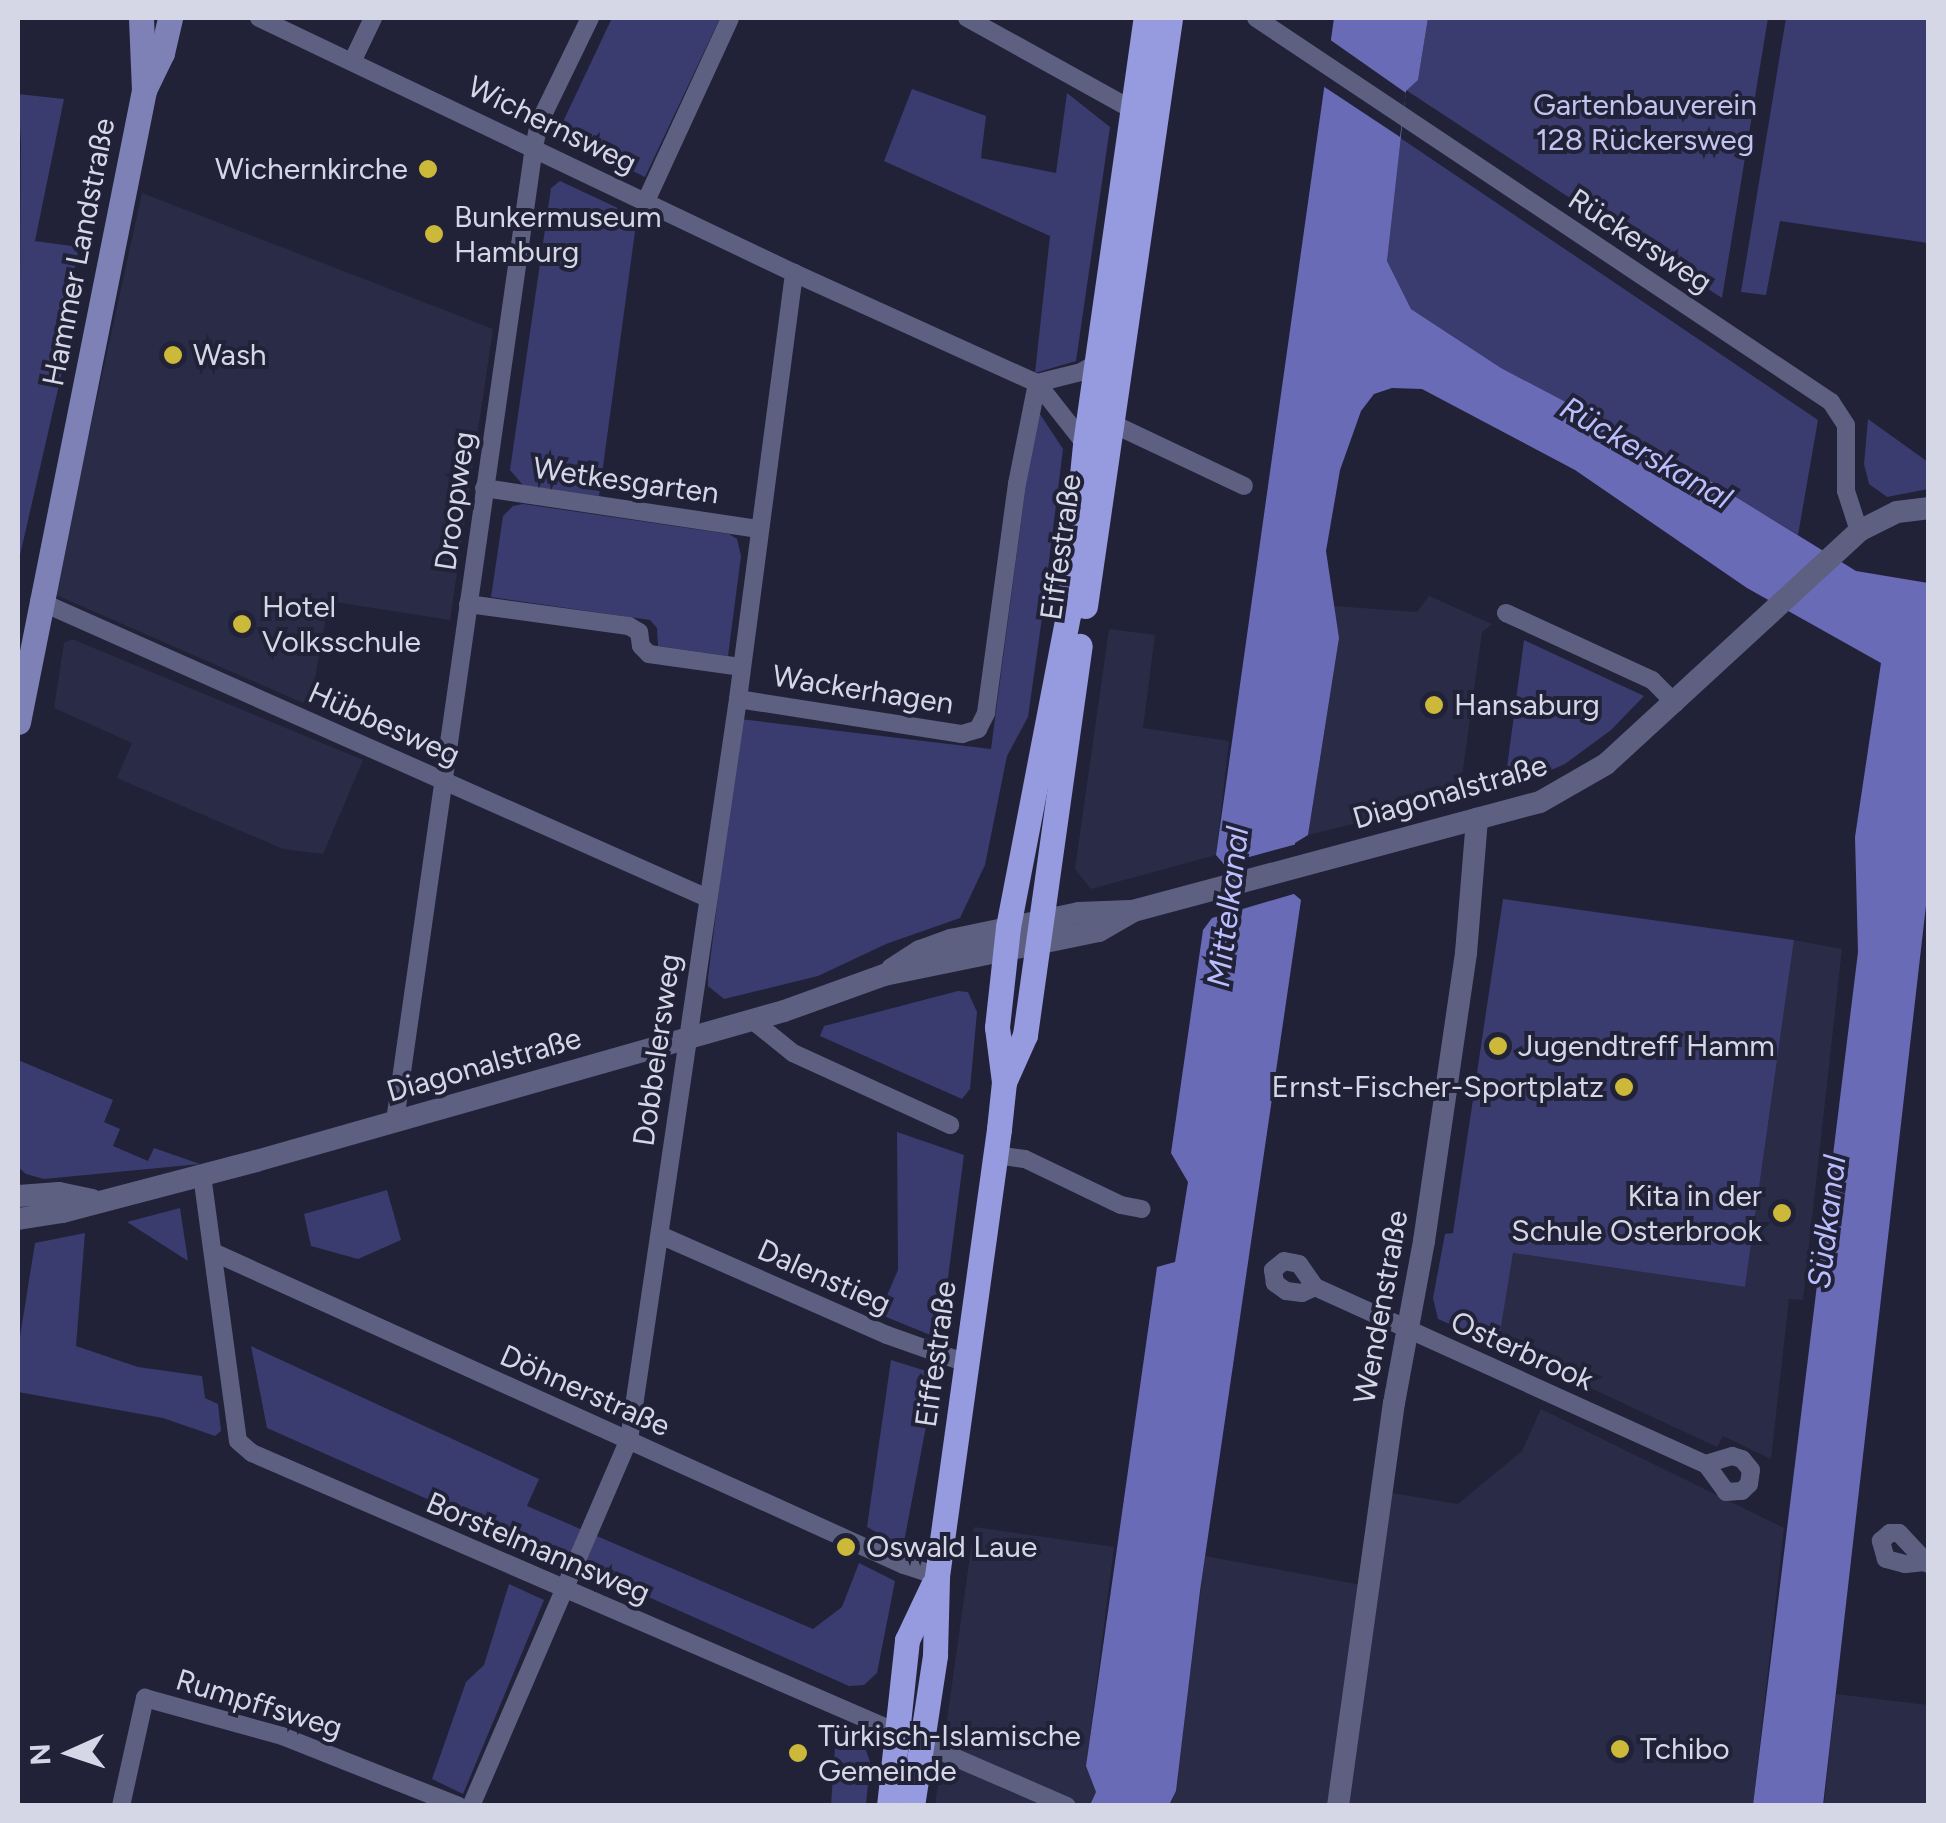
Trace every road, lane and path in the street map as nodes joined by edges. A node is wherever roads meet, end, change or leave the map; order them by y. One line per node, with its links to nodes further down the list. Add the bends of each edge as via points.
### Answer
1 (141, 18): 12 (main road, Hammer Landstraße)
2 (170, 18): 12 (main road, Hammer Landstraße)
3 (259, 18): 11 (street, Wichernsweg)
4 (373, 18): 11 (street)
5 (590, 18): 14 (street, Droopweg)
6 (730, 18): 15 (street)
7 (968, 18): 13 (street)
8 (1146, 18): 13 (main road, Eiffestraße)
9 (1170, 18): 17 (main road, Eiffestraße)
10 (1256, 18): 26 (street, Rückersweg, via 1831,402 1846,425 1846,491)
11 (353, 60): 14 (street, Wichernsweg)
12 (144, 90): 27 (main road, Hammer Landstraße)
13 (1133, 110): 18 (main road, Eiffestraße)
14 (534, 147): 15 (street, Wichernsweg); 23 (street, Droopweg)
15 (646, 201): 16 (street, Wichernsweg)
16 (794, 273): 19 (street, Wichernsweg); 25 (street, Dobbelersweg)
17 (1124, 332): 18 (street); 20 (main road, Eiffestraße)
18 (1097, 364): 19 (street); 21 (main road, Eiffestraße)
19 (1037, 384): 21 (street, Wichernsweg); 34 (street, Eiffestraße, via 986,714)
20 (1111, 424): 22 (street); 38 (main road, Eiffestraße)
21 (1085, 444): 39 (main road, Eiffestraße, via 1068,615)
22 (1244, 486)
23 (484, 488): 25 (street, Wetkesgarten); 28 (street, Droopweg)
24 (1928, 508): 26 (street, Diagonalstraße, via 1898,512)
25 (760, 529): 30 (street, Dobbelersweg)
26 (1859, 531): 32 (street, Diagonalstraße)
27 (38, 602): 33 (main road, Hammer Landstraße); 35 (street, Hübbesweg)
28 (468, 604): 30 (street, Wackerhagen, via 629,626 649,654); 35 (street, Droopweg)
29 (1506, 613): 32 (street, via 1652,680)
30 (740, 668): 31 (street, Dobbelersweg)
31 (738, 698): 34 (street, Wackerhagen, via 962,734); 37 (street, Dobbelersweg)
32 (1674, 703): 36 (street, Diagonalstraße, via 1578,783 1540,802)
33 (18, 722)
34 (978, 729)
35 (442, 781): 37 (street, Hübbesweg); 43 (street, Droopweg)
36 (1477, 818): 38 (street, Diagonalstraße, via 1134,911 1099,931); 54 (street, Wendenstraße, via 1466,953)
37 (705, 897): 41 (street, Dobbelersweg)
38 (1039, 932): 39 (street, Diagonalstraße); 42 (main road, Eiffestraße, via 1025,1035)
39 (1007, 939): 40 (street, Diagonalstraße, via 933,945 884,975); 42 (main road, Eiffestraße, via 997,1028)
40 (752, 1020): 41 (street, Diagonalstraße); 44 (street, via 793,1053)
41 (686, 1039): 43 (street, Diagonalstraße); 51 (street, Dobbelersweg)
42 (1004, 1082): 45 (main road, Eiffestraße)
43 (396, 1121): 46 (street, Diagonalstraße)
44 (950, 1125)
45 (996, 1155): 49 (street, via 1025,1159); 55 (main road, Eiffestraße)
46 (202, 1174): 48 (street, Diagonalstraße); 52 (street, Borstelmannsweg)
47 (18, 1196): 48 (street, Diagonalstraße, via 59,1193)
48 (96, 1201): 50 (street, Diagonalstraße)
49 (1142, 1209)
50 (18, 1219)
51 (660, 1234): 55 (street, Dalenstieg); 56 (street, Dobbelersweg)
52 (213, 1252): 56 (street, Döhnerstraße); 59 (street, Borstelmannsweg, via 238,1440 252,1453)
53 (1315, 1287): 54 (street, Osterbrook)
54 (1407, 1329): 57 (street, Osterbrook); 68 (street, Wendenstraße)
55 (968, 1364): 58 (main road, Eiffestraße)
56 (629, 1440): 58 (street, Döhnerstraße); 59 (street, Dobbelersweg)
57 (1706, 1464)
58 (937, 1576): 60 (main road, Eiffestraße, via 907,1640); 61 (main road, Eiffestraße, via 935,1655)
59 (563, 1588): 60 (street, Borstelmannsweg); 64 (street, Dobbelersweg)
60 (896, 1729): 61 (street, Borstelmannsweg); 65 (main road, Eiffestraße)
61 (922, 1741): 66 (main road, Eiffestraße); 67 (street, Borstelmannsweg)
62 (120, 1806): 63 (street, Rumpffsweg, via 145,1698 282,1736)
63 (458, 1806)
64 (470, 1806)
65 (889, 1806)
66 (912, 1806)
67 (1068, 1806)
68 (1338, 1806)

